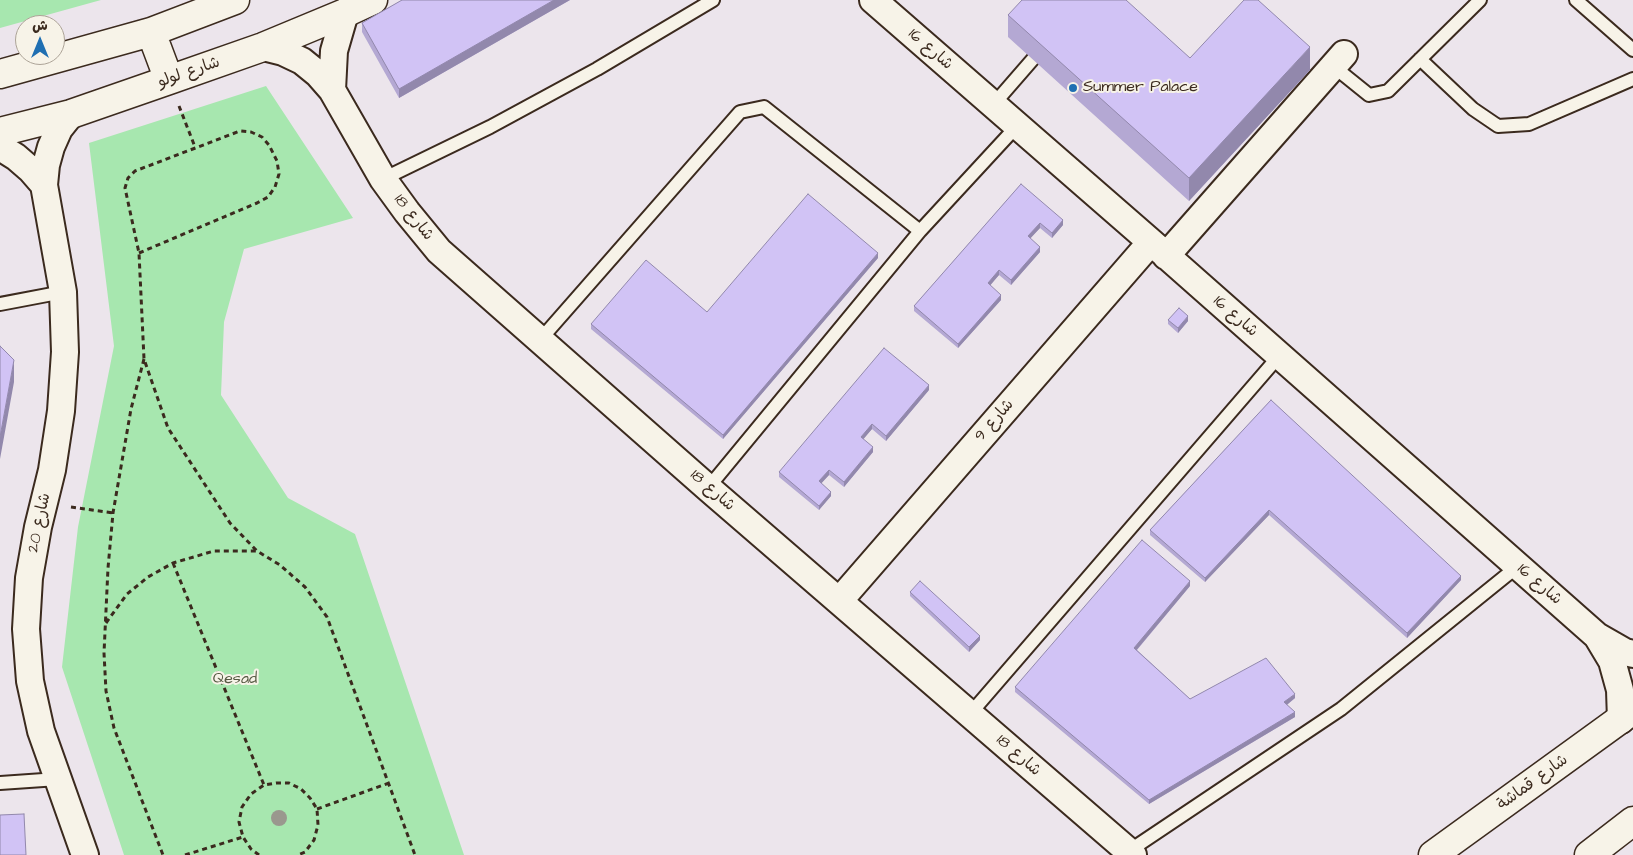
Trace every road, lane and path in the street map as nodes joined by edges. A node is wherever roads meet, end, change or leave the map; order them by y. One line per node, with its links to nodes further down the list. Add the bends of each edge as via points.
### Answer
1 (235, 0): 8 (street)
2 (373, 0): 7 (street, شارع لولو)
3 (713, 0): 24 (lane, via 490,127)
4 (873, 0): 18 (street, شارع 16)
5 (1480, 0): 12 (lane)
6 (1576, 0): 10 (lane)
7 (345, 14): 9 (street, شارع لولو); 17 (street, via 334,51)
8 (150, 32): 14 (street); 16 (street)
9 (263, 47): 16 (street, شارع لولو); 17 (street, شارع 18, via 302,61)
10 (1633, 50)
11 (1034, 59): 18 (lane)
12 (1420, 59): 13 (lane, via 1388,91 1369,95); 15 (lane, via 1473,109 1498,126 1529,124)
13 (1338, 60): 27 (street, شارع 9)
14 (0, 74)
15 (1633, 79)
16 (170, 80): 19 (street, شارع لولو); 23 (path)
17 (332, 90): 24 (street, شارع 18)
18 (993, 105): 20 (street, شارع 16)
19 (71, 114): 21 (street, شارع لولو); 25 (street, شارع 20, via 51,147)
20 (1017, 126): 26 (lane); 27 (street, شارع 16)
21 (0, 132)
22 (0, 147): 25 (street, via 21,161)
23 (196, 147): 28 (path, via 135,170 128,178 125,188); 28 (path, via 240,131 262,137 270,145 277,161 279,174 275,186 268,197 257,203)
24 (383, 179): 31 (street, شارع 18, via 439,251)
25 (44, 185): 29 (street, شارع 20)
26 (920, 231): 31 (lane, via 764,107 740,112); 34 (lane)
27 (1158, 249): 32 (street, شارع 16); 40 (street, شارع 9)
28 (139, 253): 33 (path)
29 (63, 292): 30 (lane); 35 (street, شارع 20, via 65,352 61,411)
30 (0, 304)
31 (540, 340): 34 (street, شارع 18)
32 (1279, 356): 39 (street, شارع 16); 44 (lane)
33 (144, 359): 36 (path, via 131,409); 37 (path, via 168,428 230,523)
34 (708, 488): 40 (street, شارع 18)
35 (44, 503): 36 (path); 46 (street, شارع 20, via 29,578 26,629 30,680 41,731)
36 (113, 513): 41 (path)
37 (257, 552): 38 (path, via 214,551); 48 (path, via 305,587 327,617)
38 (173, 563): 41 (path, via 127,594); 49 (path)
39 (1518, 566): 42 (street, شارع 16); 53 (lane, via 1341,709)
40 (840, 600): 44 (street, شارع 18)
41 (105, 623): 55 (path, via 106,691 114,728)
42 (1597, 636): 43 (street, شارع 16); 45 (street, شارع 16, via 1612,661)
43 (1633, 654)
44 (970, 714): 53 (street, شارع 18)
45 (1627, 715): 60 (street, شارع قماشة)
46 (58, 779): 47 (lane); 54 (street, شارع 20)
47 (0, 783)
48 (389, 784): 50 (path); 59 (path)
49 (264, 785): 50 (path, via 276,782 295,786 310,798); 52 (path, via 251,794 242,807 239,822)
50 (316, 809): 58 (path, via 318,825 314,840 305,852)
51 (1633, 821): 61 (street)
52 (243, 837): 56 (path); 57 (path, via 250,849)
53 (1131, 853)
54 (85, 855)
55 (163, 855)
56 (185, 855)
57 (259, 855)
58 (298, 855)
59 (415, 855)
60 (1433, 855)
61 (1589, 855)

